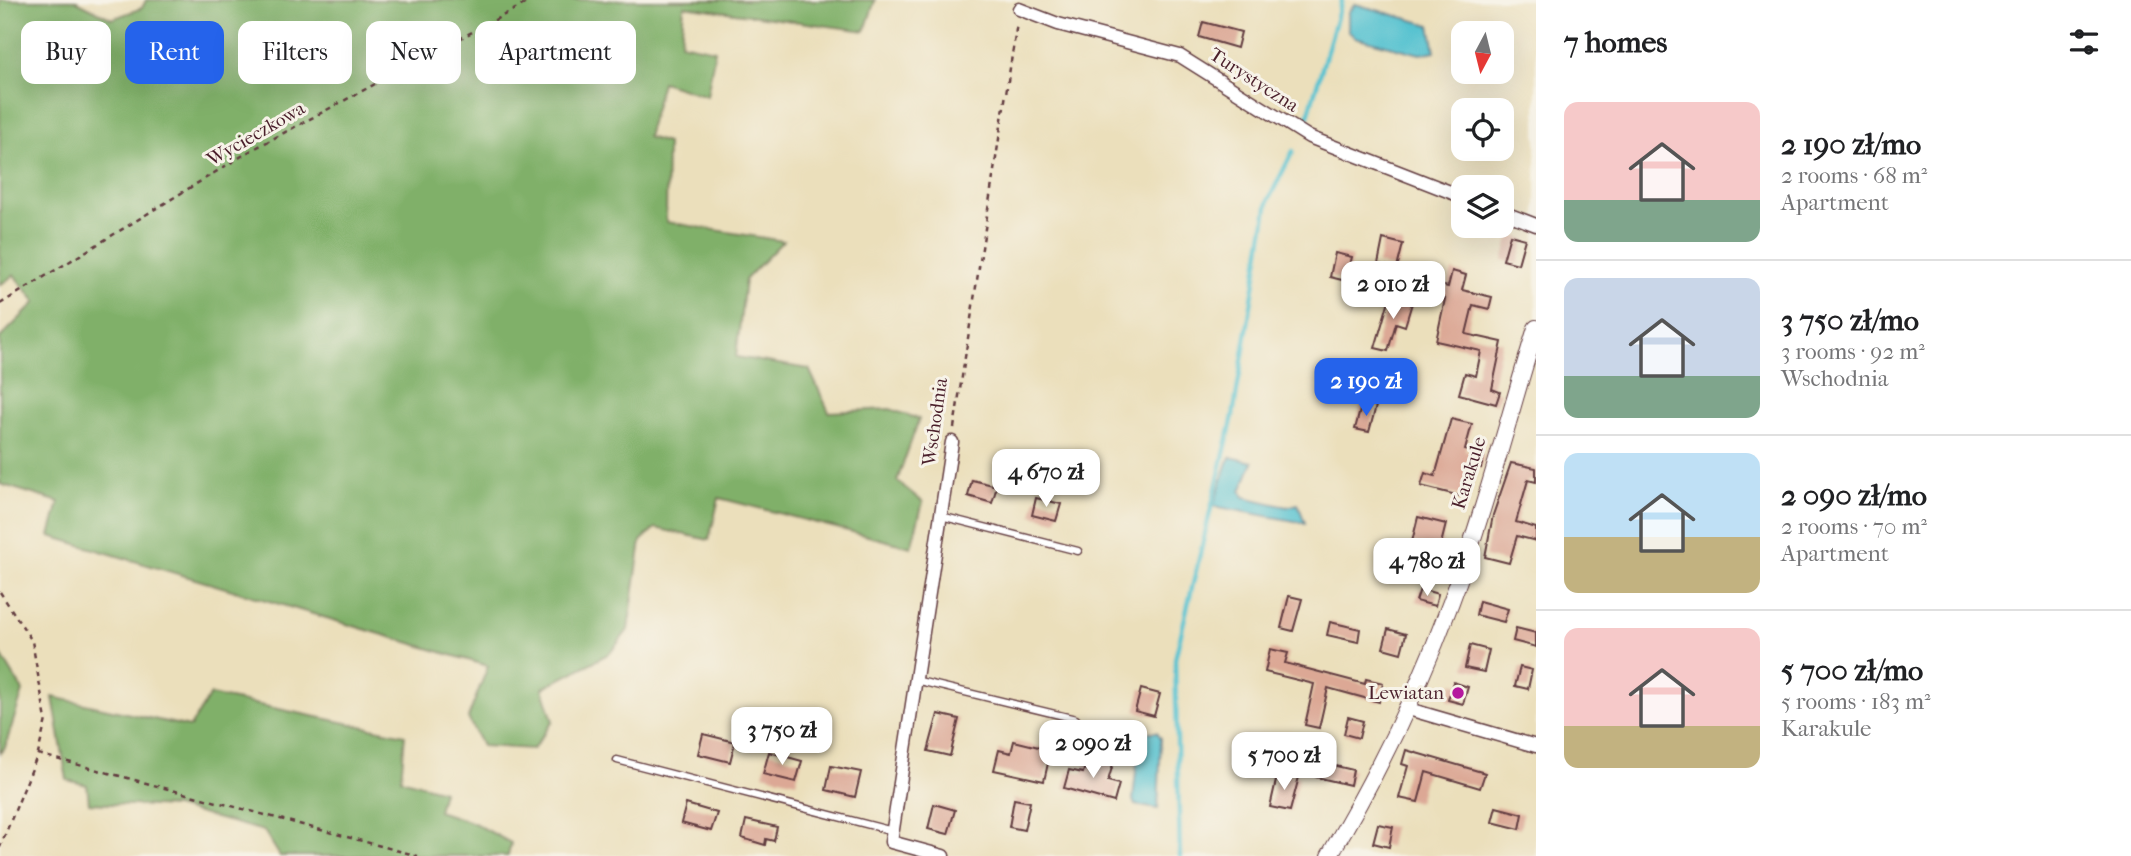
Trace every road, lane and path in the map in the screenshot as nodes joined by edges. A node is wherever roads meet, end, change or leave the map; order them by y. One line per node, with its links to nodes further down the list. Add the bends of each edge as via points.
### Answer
1 (532, 0): 6 (path, Wycieczkowa, via 250,151)
2 (1019, 9): 3 (street, Turystyczna, via 1180,56 1309,137); 8 (path, Wschodnia)
3 (1451, 192)
4 (1514, 217): 5 (street)
5 (1536, 225)
6 (0, 304)
7 (1536, 328): 13 (street, Karakule, via 1451,602)
8 (952, 442): 9 (street, Wschodnia)
9 (940, 516): 10 (lane); 12 (street, Wschodnia)
10 (1078, 551)
11 (0, 592): 16 (path, via 32,641 46,720)
12 (915, 680): 14 (lane); 18 (street, Wschodnia)
13 (1405, 708): 15 (street); 22 (street, Karakule)
14 (1076, 719)
15 (1536, 746)
16 (38, 754): 19 (path); 20 (path)
17 (617, 760): 18 (lane)
18 (892, 837): 21 (street)
19 (0, 847)
20 (418, 856)
21 (943, 856)
22 (1329, 856)

